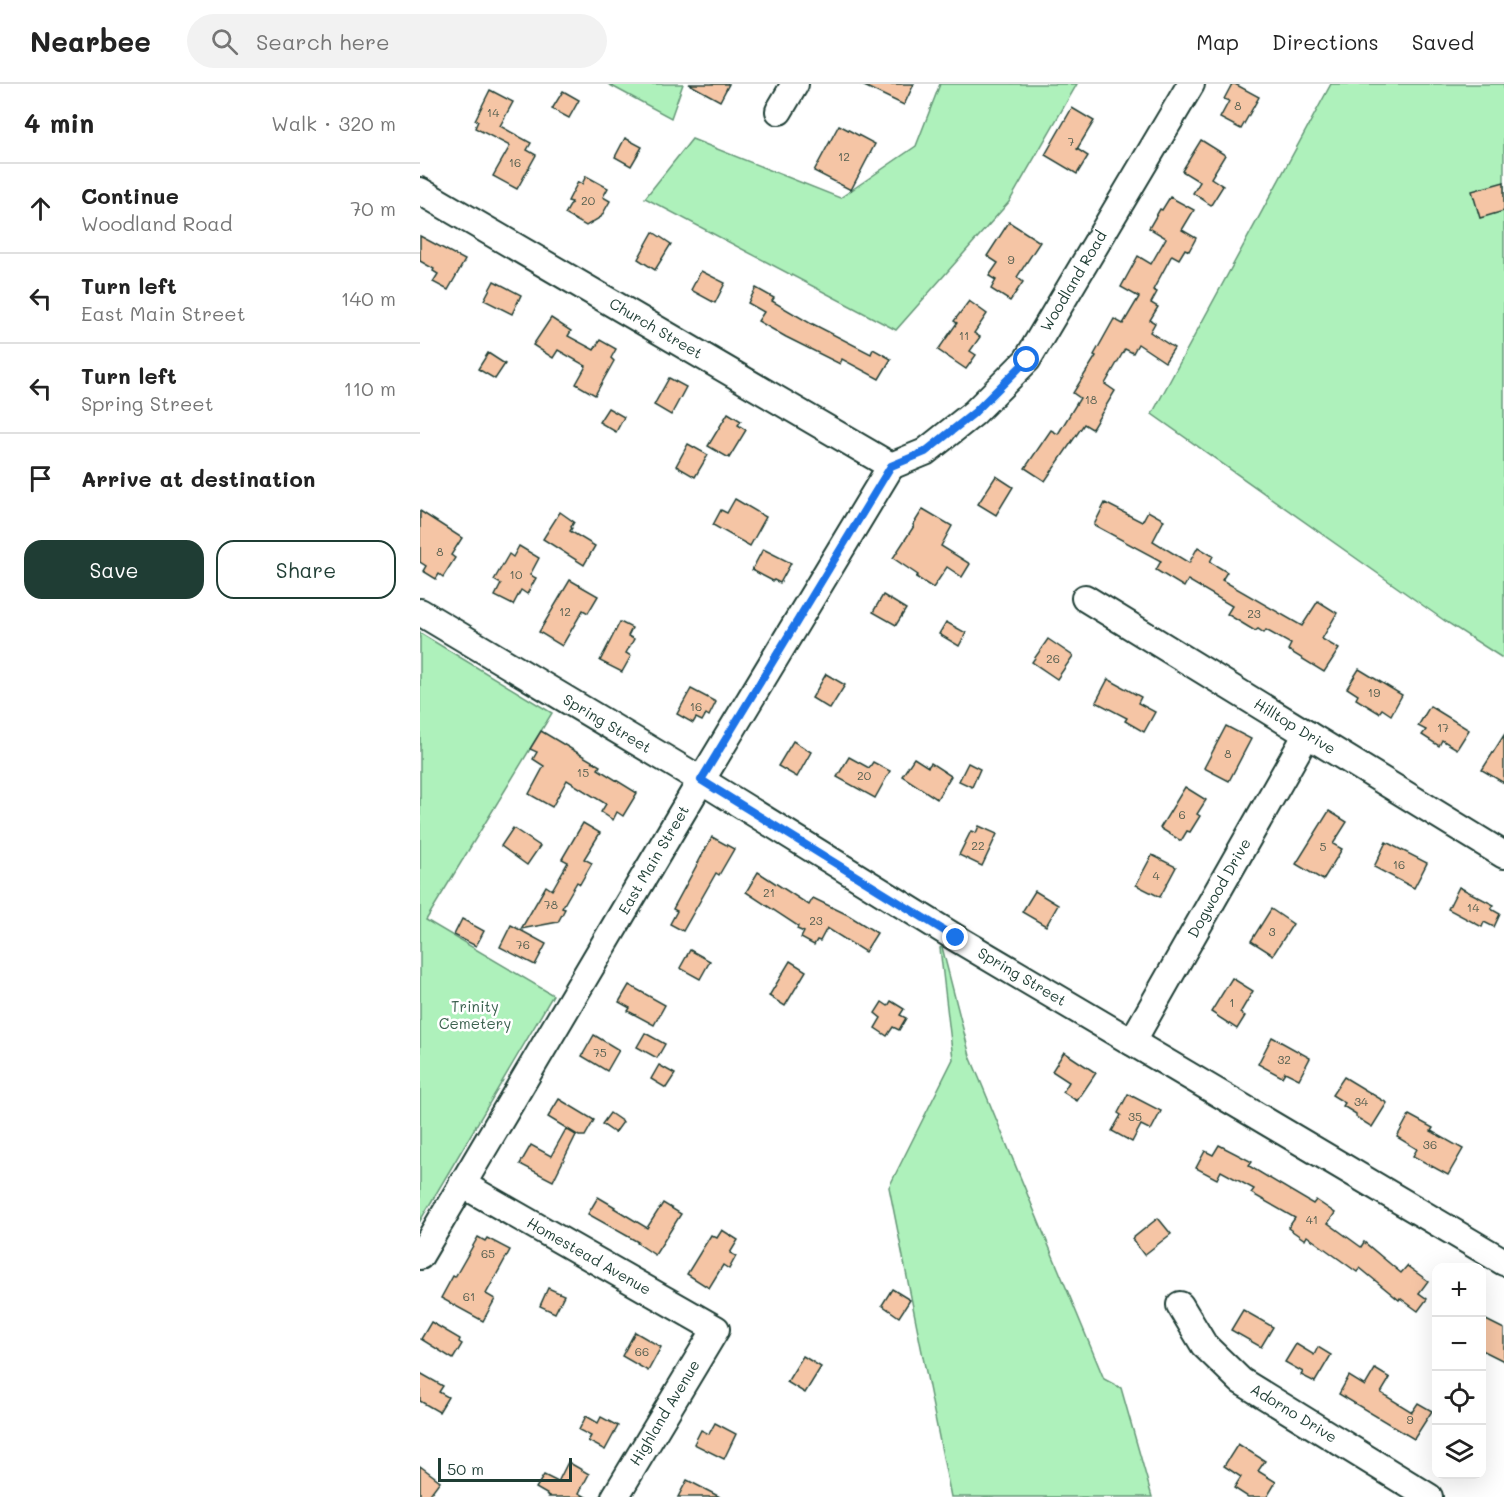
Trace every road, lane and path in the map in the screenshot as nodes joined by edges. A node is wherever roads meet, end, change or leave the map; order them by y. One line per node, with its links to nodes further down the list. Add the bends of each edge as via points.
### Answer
1 (795, 84): 3 (street)
2 (1191, 84): 5 (street, Woodland Road, via 1027,360 974,413 925,452)
3 (779, 111)
4 (420, 191): 5 (street, Church Street)
5 (891, 466): 9 (street, East Main Street)
6 (1085, 598): 8 (street, Hilltop Drive)
7 (420, 612): 9 (street, Spring Street)
8 (1307, 734): 10 (street, Hilltop Drive); 11 (street, Dogwood Drive)
9 (701, 780): 11 (street, Spring Street); 12 (street, East Main Street)
10 (1504, 855)
11 (1132, 1042): 14 (street, Spring Street)
12 (462, 1184): 13 (street, East Main Street); 16 (street, Homestead Avenue)
13 (420, 1256)
14 (1504, 1262)
15 (1180, 1305): 18 (street, Adorno Drive, via 1204,1345 1241,1381)
16 (716, 1329): 17 (street, Highland Avenue)
17 (615, 1497)
18 (1429, 1497)

